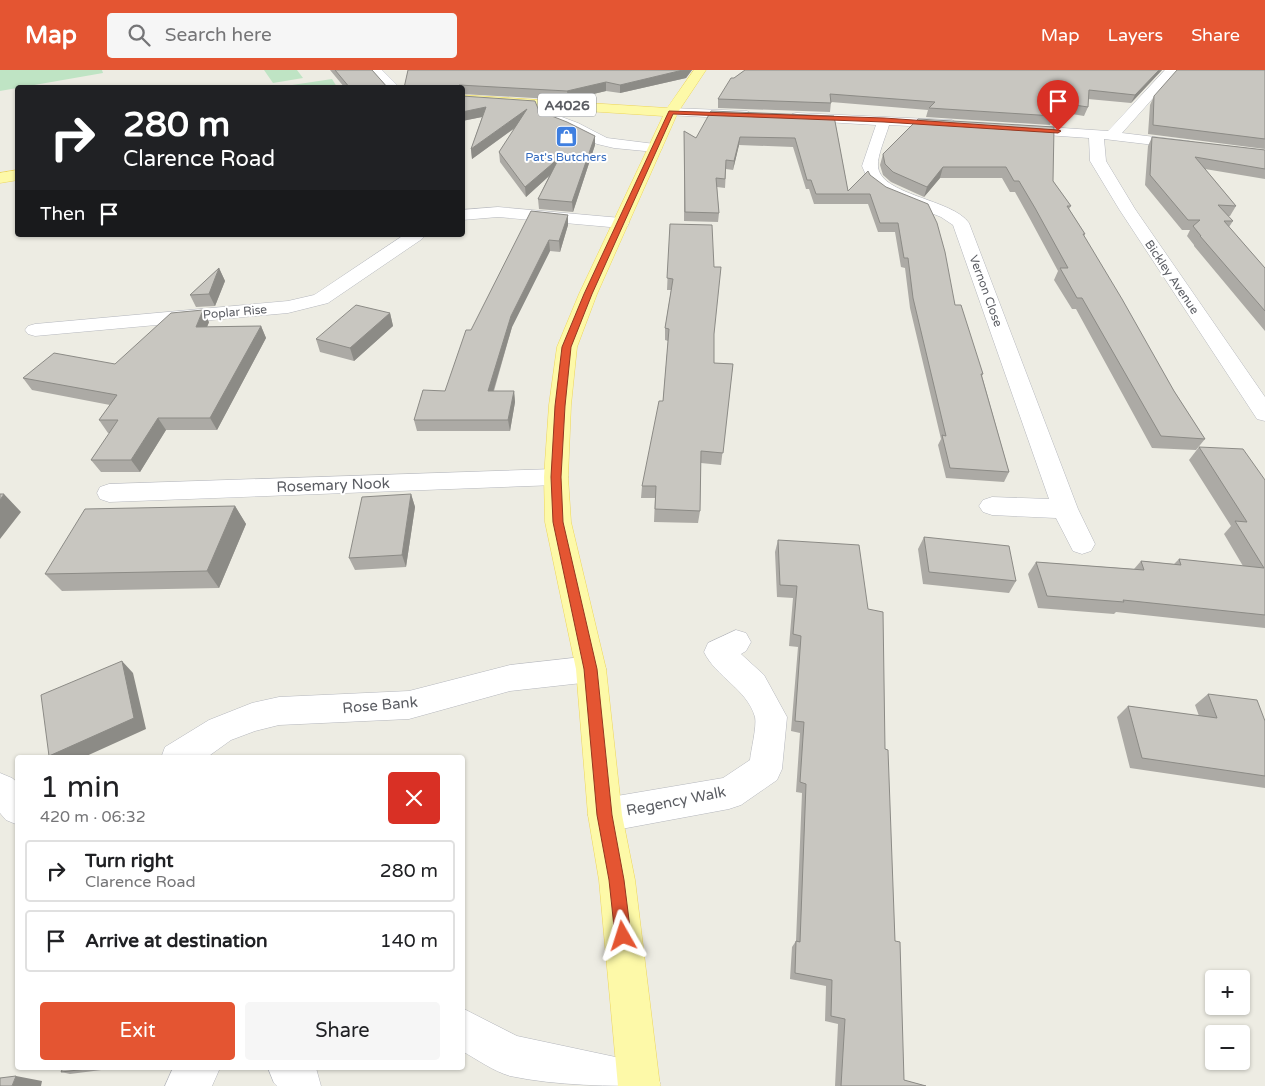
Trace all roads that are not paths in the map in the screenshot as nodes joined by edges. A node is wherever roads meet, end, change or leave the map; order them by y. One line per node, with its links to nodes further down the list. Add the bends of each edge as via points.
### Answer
1 (375, 70): 4 (street)
2 (700, 70): 7 (main road)
3 (1171, 70): 13 (street)
4 (391, 85)
5 (465, 100): 6 (main road, A4026)
6 (543, 103): 7 (main road, A4026); 15 (street, via 545,115 602,141)
7 (671, 112): 8 (street); 15 (main road)
8 (758, 115)
9 (787, 116): 10 (street)
10 (884, 120): 11 (street); 26 (street, Vernon Close, via 870,166 874,178 890,191 947,213 961,223)
11 (961, 125)
12 (1000, 128): 13 (street)
13 (1104, 135): 14 (street); 22 (street, Bickley Avenue, via 1098,162)
14 (1198, 146)
15 (655, 148): 19 (main road)
16 (15, 176): 17 (main road)
17 (0, 178)
18 (465, 215): 19 (street, via 498,212)
19 (621, 223): 23 (main road, via 567,347)
20 (413, 237): 21 (street, Poplar Rise, via 321,299 288,308)
21 (35, 330)
22 (1265, 414)
23 (556, 477): 24 (street, Rosemary Nook); 29 (main road, via 558,522)
24 (109, 492)
25 (992, 506): 26 (street)
26 (1066, 509): 27 (street, Vernon Close)
27 (1082, 544)
28 (736, 642): 33 (street, Regency Walk, via 719,652 753,684 771,718 764,769 729,793)
29 (591, 669): 30 (street, Rose Bank, via 510,678 409,705 279,711 252,717 220,730); 33 (main road)
30 (182, 755)
31 (0, 789): 32 (street)
32 (15, 805)
33 (604, 815): 36 (main road, via 617,880)
34 (465, 1030): 36 (street, via 512,1056)
35 (198, 1070): 37 (street)
36 (639, 1084)
37 (186, 1086)

